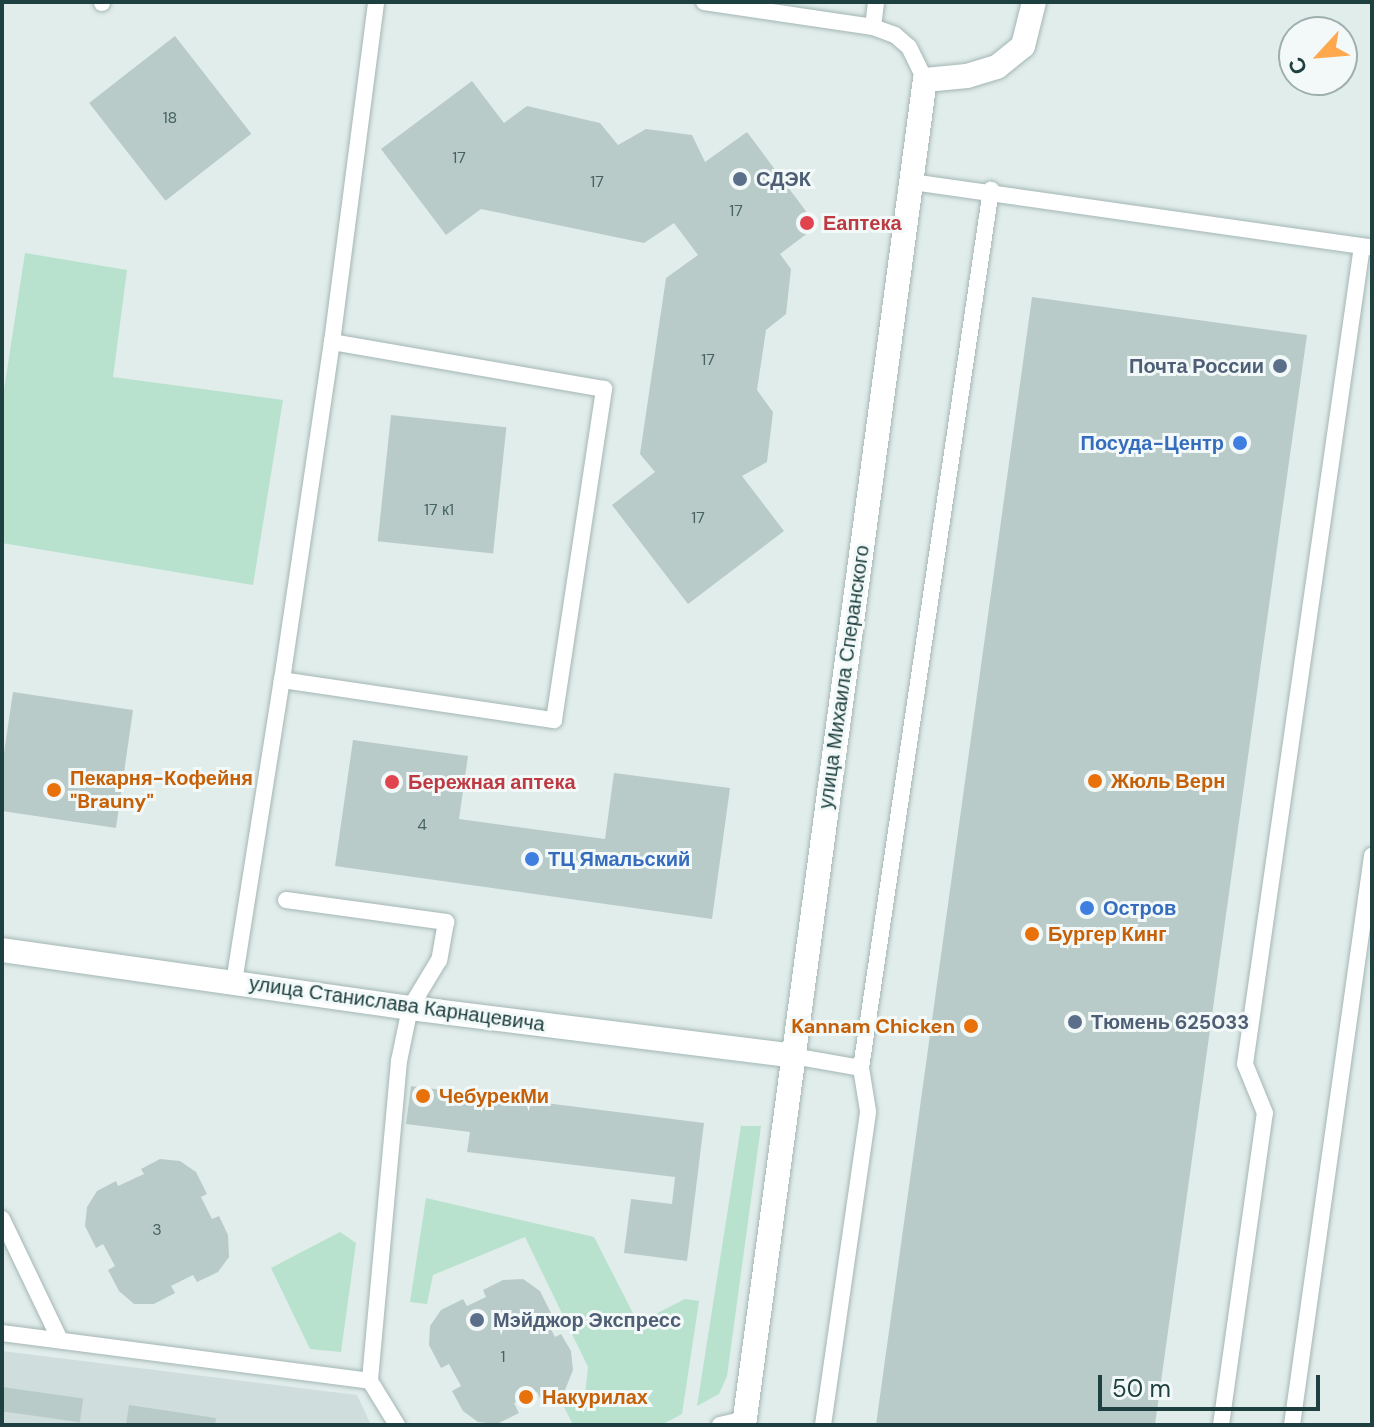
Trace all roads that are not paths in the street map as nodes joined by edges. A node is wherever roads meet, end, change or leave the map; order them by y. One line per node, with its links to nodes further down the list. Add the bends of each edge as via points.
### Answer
1 (376, 2): 10 (lane)
2 (704, 2): 5 (lane)
3 (876, 2): 5 (lane)
4 (1034, 2): 6 (street, via 1023,46 997,67)
5 (873, 27): 6 (lane, via 909,47)
6 (925, 80): 7 (street, улица Михаила Сперанского)
7 (912, 182): 8 (lane); 17 (street, улица Михаила Сперанского)
8 (991, 190): 9 (lane); 18 (lane)
9 (1367, 247): 27 (lane, via 1245,1064 1265,1113)
10 (332, 342): 11 (lane); 11 (lane, via 604,389 554,720)
11 (282, 680): 15 (lane)
12 (1372, 856): 28 (lane)
13 (286, 900): 16 (lane, via 446,922 439,960)
14 (2, 950): 15 (street, улица Станислава Карнацевича)
15 (234, 982): 16 (street, улица Станислава Карнацевича)
16 (410, 1008): 17 (street, улица Станислава Карнацевича); 22 (lane, via 399,1061)
17 (793, 1056): 18 (lane); 23 (street, улица Михаила Сперанского)
18 (861, 1068): 26 (lane, via 868,1111)
19 (2, 1219): 21 (lane)
20 (2, 1333): 21 (lane)
21 (60, 1340): 22 (lane)
22 (370, 1381): 24 (lane)
23 (745, 1422): 25 (lane)
24 (397, 1425)
25 (720, 1425)
26 (823, 1425)
27 (1221, 1425)
28 (1292, 1425)

